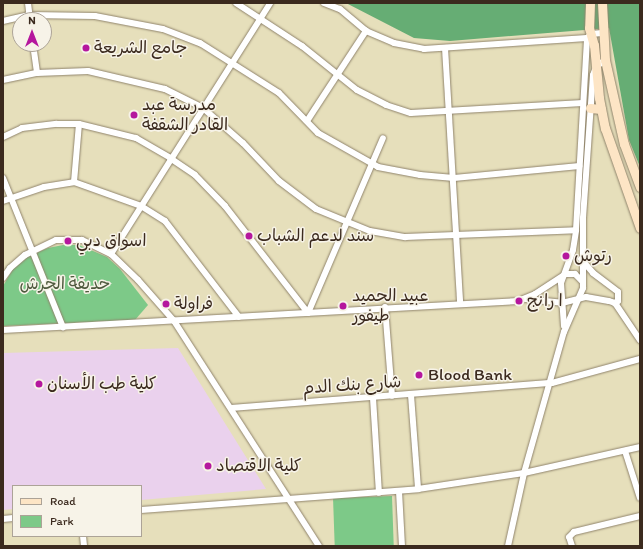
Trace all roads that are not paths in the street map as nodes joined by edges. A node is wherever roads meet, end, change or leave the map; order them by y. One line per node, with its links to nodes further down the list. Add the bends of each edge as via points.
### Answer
1 (236, 3): 7 (street)
2 (270, 3): 7 (street)
3 (324, 3): 8 (street, via 340,10)
4 (590, 3): 10 (main road)
5 (602, 3): 9 (main road)
6 (52, 17): 14 (street, via 95,16 163,29 200,43)
7 (260, 19): 14 (street); 17 (street, via 302,46)
8 (366, 30): 11 (street, via 394,43 424,49); 17 (street)
9 (602, 33): 10 (street); 13 (main road)
10 (589, 36): 11 (street); 15 (main road); 19 (street)
11 (444, 48): 22 (street)
12 (34, 52): 16 (street)
13 (605, 60): 15 (street); 33 (main road, via 624,144)
14 (232, 64): 20 (street); 23 (street, via 279,93)
15 (596, 66): 19 (street); 21 (main road)
16 (37, 73): 18 (street); 20 (street, via 88,71 165,89)
17 (338, 74): 22 (street, via 356,90 386,105 411,113); 23 (street)
18 (3, 80)
19 (586, 105): 21 (main road); 22 (street); 29 (street); 43 (street)
20 (203, 108): 27 (street); 37 (street, via 243,143 279,181 316,209)
21 (601, 109): 38 (main road, via 605,128)
22 (450, 112): 31 (street)
23 (307, 121): 28 (street, via 324,137)
24 (79, 124): 25 (street, via 22,128); 27 (street, via 136,138); 32 (street)
25 (3, 138)
26 (383, 138): 28 (street)
27 (170, 158): 36 (street); 53 (street, via 195,175 225,206)
28 (373, 165): 31 (street, via 420,175); 37 (street)
29 (579, 166): 31 (street); 39 (street)
30 (3, 178): 34 (street)
31 (454, 178): 40 (street)
32 (74, 182): 34 (street, via 44,187); 36 (street)
33 (640, 187)
34 (12, 198): 35 (street); 41 (street)
35 (3, 201)
36 (141, 206): 42 (street); 54 (street, via 165,221)
37 (349, 223): 40 (street, via 370,231 405,237); 53 (street)
38 (640, 228)
39 (576, 230): 40 (street); 44 (street, via 573,250)
40 (457, 235): 51 (street)
41 (33, 250): 42 (street, via 56,240 82,240); 45 (street, via 10,268); 56 (street)
42 (111, 254): 55 (street)
43 (581, 259): 46 (street); 50 (street, via 593,273 618,292 618,300)
44 (563, 276): 46 (street, via 575,274); 47 (street); 49 (street)
45 (3, 278)
46 (583, 282): 48 (street)
47 (526, 299): 49 (street); 51 (street)
48 (580, 299): 49 (street); 50 (street, via 593,297); 58 (street)
49 (562, 303): 58 (street)
50 (615, 303): 59 (street)
51 (460, 304): 52 (street)
52 (385, 307): 53 (street); 63 (street)
53 (308, 313): 54 (street)
54 (240, 317): 55 (street)
55 (174, 321): 56 (street); 65 (street)
56 (63, 327): 57 (street)
57 (3, 330)
58 (564, 332): 61 (street)
59 (640, 340)
60 (640, 359): 61 (street, شارع بنك الدم)
61 (552, 383): 62 (street, شارع بنك الدم); 68 (street)
62 (411, 394): 63 (street, شارع بنك الدم); 69 (street)
63 (392, 396): 64 (street, شارع بنك الدم)
64 (373, 398): 65 (street, شارع بنك الدم); 71 (street)
65 (231, 408): 73 (street)
66 (640, 446): 67 (street)
67 (625, 451): 68 (street); 72 (street)
68 (524, 473): 69 (street); 78 (street)
69 (418, 489): 70 (street)
70 (399, 491): 71 (street); 77 (street)
71 (379, 493): 73 (street)
72 (640, 498)
73 (292, 500): 74 (street); 76 (street)
74 (142, 510)
75 (640, 516): 79 (street, via 574,532 570,537)
76 (319, 546)
77 (402, 546)
78 (508, 546)
79 (572, 546)

